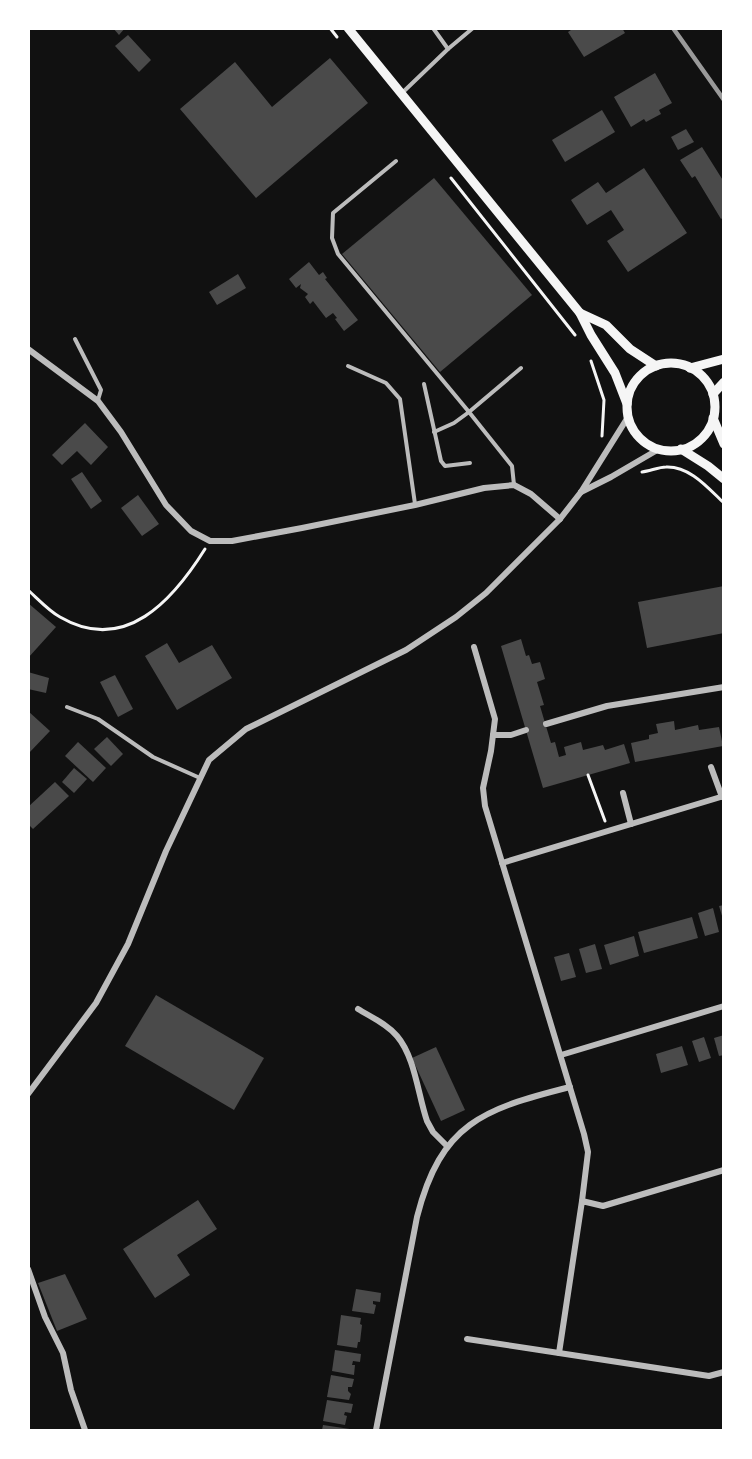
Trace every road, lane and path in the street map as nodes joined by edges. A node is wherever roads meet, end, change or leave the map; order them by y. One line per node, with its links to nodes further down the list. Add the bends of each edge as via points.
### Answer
1 (330, 28): 5 (path)
2 (348, 28): 7 (main road)
3 (433, 28): 6 (lane)
4 (473, 28): 6 (lane)
5 (344, 45)
6 (448, 49): 7 (lane)
7 (401, 93): 10 (main road)
8 (396, 161): 25 (lane, via 333,213 332,238 338,254)
9 (450, 176): 12 (path)
10 (580, 313): 17 (main road, via 606,325 630,349); 24 (main road, via 615,373)
11 (75, 339): 23 (lane, via 101,390)
12 (579, 340)
13 (28, 350): 23 (street)
14 (590, 359): 30 (path, via 604,400 602,438)
15 (723, 359): 19 (main road)
16 (348, 366): 39 (lane, via 386,383 400,399)
17 (656, 366): 19 (main road, via 667,363); 24 (main road, via 636,381)
18 (521, 368): 25 (lane)
19 (690, 368): 22 (main road, via 700,374)
20 (723, 382): 22 (main road)
21 (424, 384): 28 (lane)
22 (712, 394): 27 (main road)
23 (98, 401): 41 (street, via 166,505 191,531)
24 (627, 404): 26 (main road)
25 (469, 412): 28 (lane); 36 (lane, via 512,466)
26 (628, 417): 30 (street); 31 (main road, via 639,437)
27 (713, 418): 29 (main road); 32 (main road, via 702,438)
28 (434, 432): 33 (lane, via 445,466)
29 (723, 444)
30 (610, 446): 37 (street)
31 (659, 449): 32 (main road); 34 (street)
32 (681, 449): 35 (main road)
33 (470, 463)
34 (628, 466): 37 (street); 38 (path, via 637,474 667,467 684,471)
35 (723, 479)
36 (514, 484): 39 (street); 40 (street)
37 (581, 492): 40 (street)
38 (723, 503)
39 (415, 505): 41 (street, via 242,539)
40 (560, 519): 51 (street, via 486,592 449,622 406,650 246,729 209,760)
41 (210, 541): 42 (path, via 167,601 143,618 115,630 89,630 59,617)
42 (28, 590)
43 (474, 647): 48 (street, via 495,718)
44 (723, 687): 46 (street, via 607,706)
45 (68, 707): 51 (lane, via 98,719 153,757)
46 (546, 724)
47 (526, 730): 48 (street)
48 (493, 735): 56 (street, via 483,788)
49 (711, 767): 53 (street)
50 (588, 775): 55 (path)
51 (200, 778): 61 (street, via 128,944 96,1003)
52 (623, 793): 54 (street)
53 (723, 797): 54 (street)
54 (631, 824): 55 (street)
55 (608, 831): 56 (street)
56 (502, 863): 59 (street)
57 (723, 1006): 59 (street)
58 (358, 1008): 62 (street, via 391,1031 405,1048 427,1121)
59 (561, 1055): 60 (street)
60 (570, 1086): 62 (street, via 498,1107 477,1118); 64 (street, via 588,1152)
61 (28, 1094)
62 (447, 1146): 70 (street, via 424,1190 417,1217)
63 (723, 1170): 64 (street, via 603,1206)
64 (582, 1202): 67 (street)
65 (28, 1269): 69 (street, via 63,1353)
66 (467, 1339): 67 (street)
67 (560, 1353): 68 (street, via 709,1376)
68 (723, 1372)
69 (85, 1431)
70 (376, 1431)

